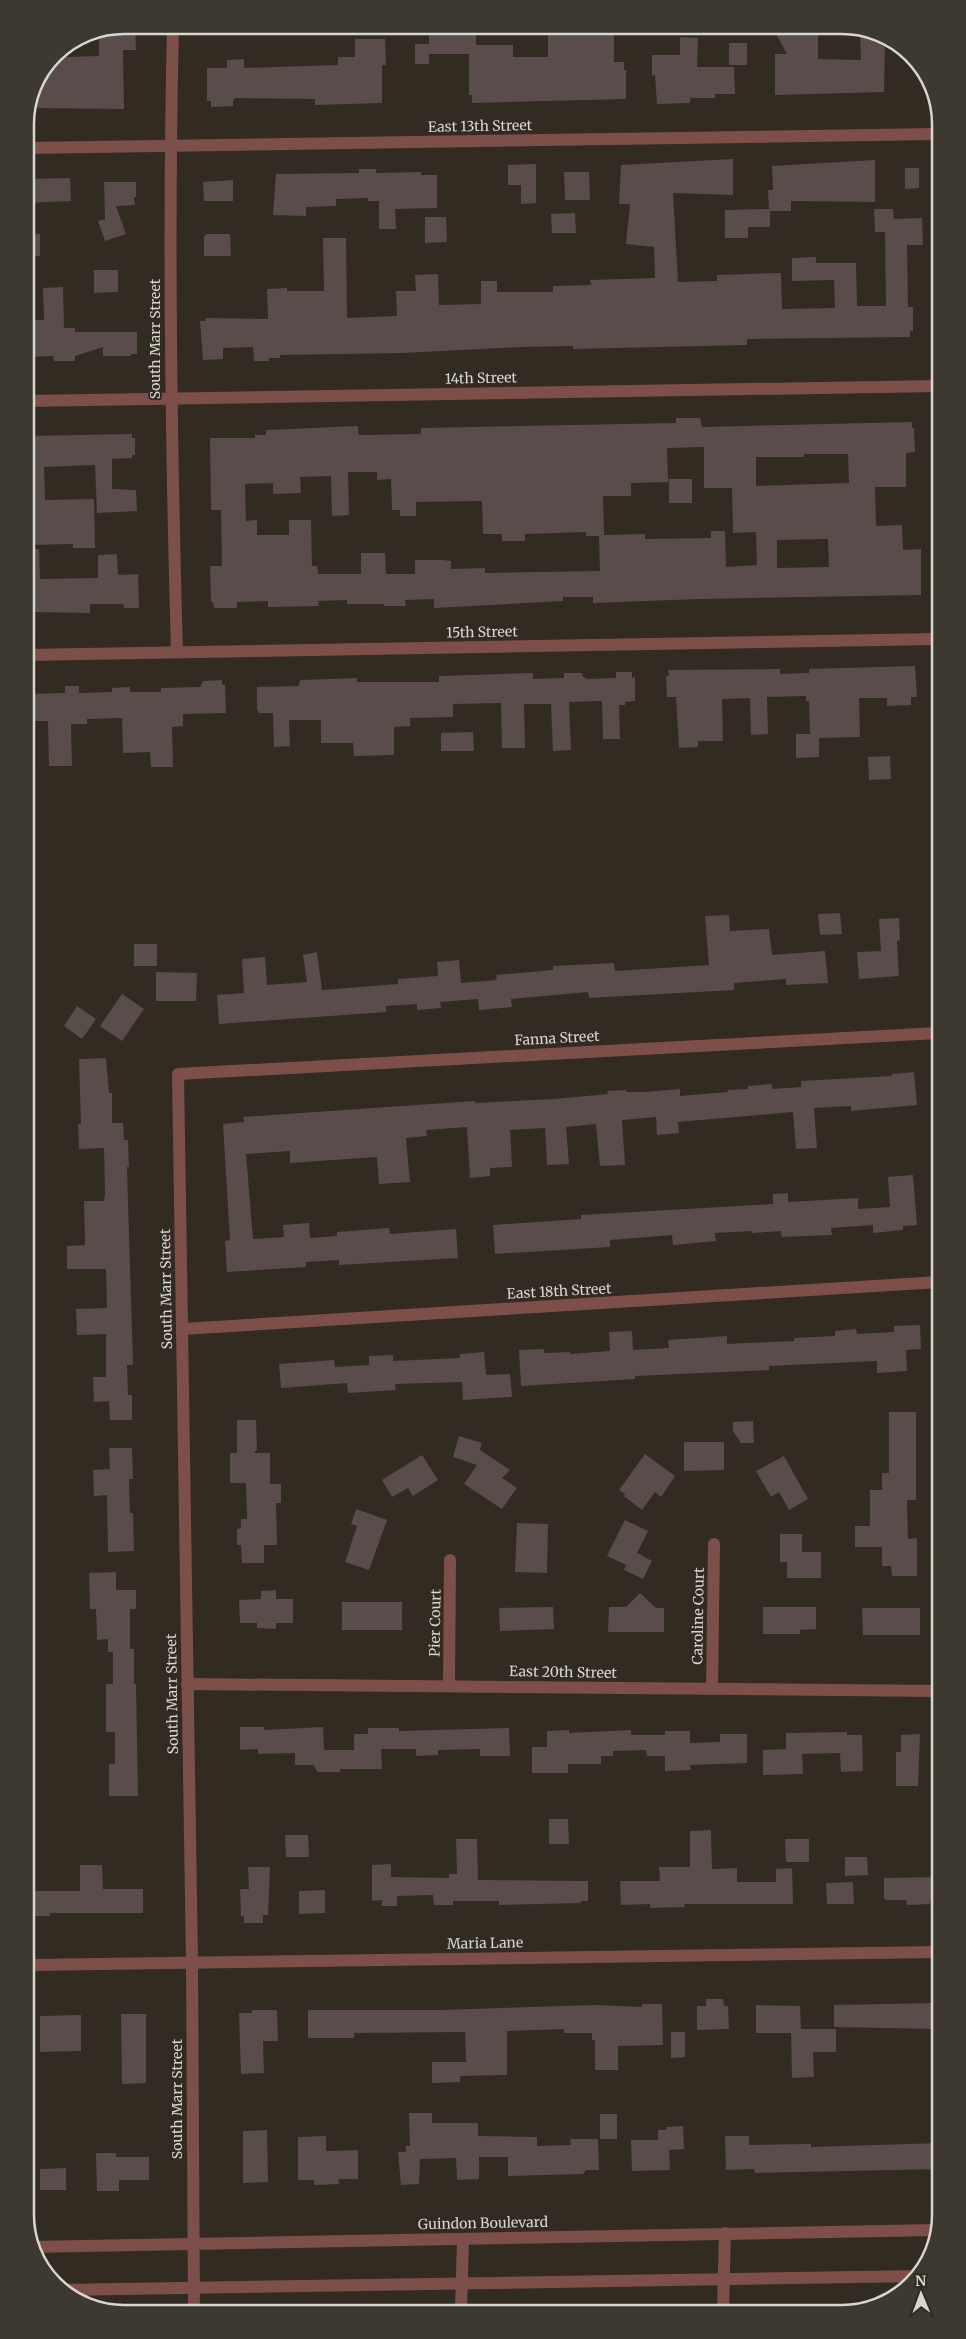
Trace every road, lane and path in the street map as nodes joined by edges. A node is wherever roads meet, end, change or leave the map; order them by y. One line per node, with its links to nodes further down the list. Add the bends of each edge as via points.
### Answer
1 (173, 34): 3 (street, South Marr Street)
2 (932, 134): 3 (street, East 13th Street)
3 (170, 146): 4 (street, East 13th Street); 6 (street, South Marr Street)
4 (34, 148)
5 (932, 386): 6 (street, 14th Street)
6 (170, 398): 7 (street, 14th Street); 9 (street, South Marr Street)
7 (34, 400)
8 (932, 639): 9 (street, 15th Street)
9 (176, 652): 10 (street, 15th Street)
10 (34, 655)
11 (932, 1033): 12 (street, Fanna Street)
12 (178, 1074): 14 (street, South Marr Street)
13 (932, 1282): 14 (street, East 18th Street)
14 (182, 1329): 17 (street, South Marr Street)
15 (714, 1544): 19 (street, Caroline Court)
16 (450, 1560): 18 (street, Pier Court)
17 (187, 1684): 18 (street, East 20th Street); 22 (street, South Marr Street)
18 (449, 1686): 19 (street, East 20th Street)
19 (712, 1689): 20 (street, East 20th Street)
20 (932, 1691)
21 (932, 1952): 22 (street, Maria Lane)
22 (192, 1962): 23 (street, Maria Lane); 27 (street, South Marr Street)
23 (34, 1965)
24 (931, 2230): 25 (street, Guindon Boulevard)
25 (725, 2233): 26 (street, Guindon Boulevard); 30 (street)
26 (463, 2239): 27 (street, Guindon Boulevard); 31 (street)
27 (193, 2244): 28 (street, Guindon Boulevard); 32 (street, South Marr Street)
28 (40, 2248)
29 (896, 2277): 30 (street)
30 (723, 2281): 31 (street); 36 (street)
31 (462, 2283): 32 (street); 35 (street)
32 (194, 2288): 33 (street); 34 (street, South Marr Street)
33 (74, 2290)
34 (194, 2305)
35 (461, 2305)
36 (723, 2305)

